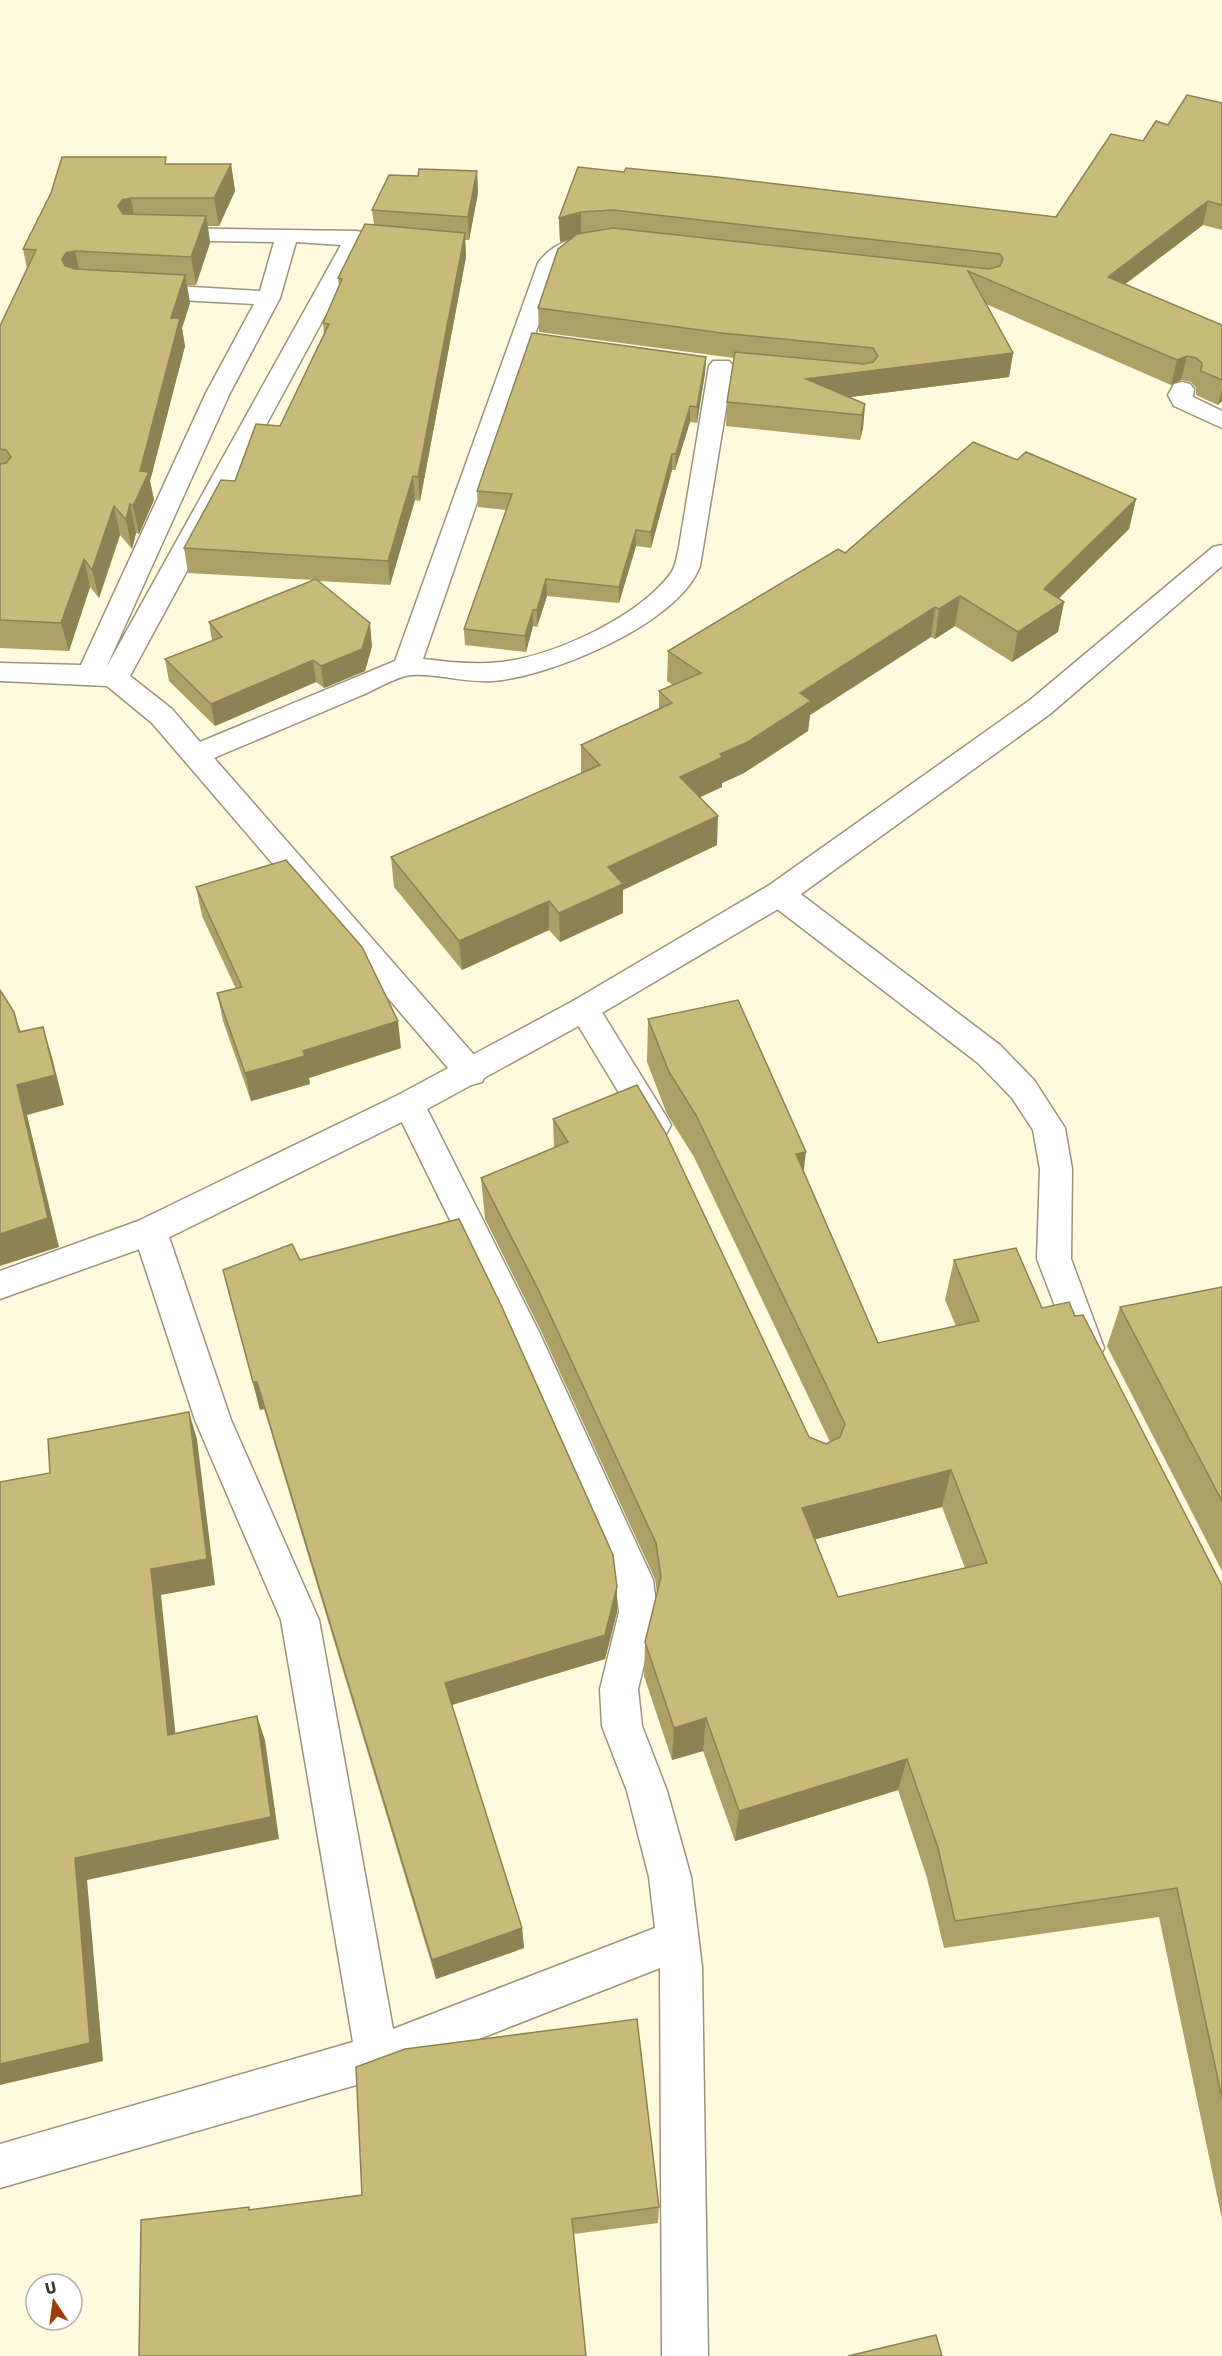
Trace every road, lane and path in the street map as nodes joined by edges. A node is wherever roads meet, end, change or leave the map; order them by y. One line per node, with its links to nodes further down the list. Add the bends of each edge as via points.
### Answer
1 (147, 235): 2 (street)
2 (287, 235): 3 (street); 7 (street)
3 (356, 238): 4 (street); 14 (street)
4 (399, 242)
5 (624, 244): 12 (street, via 584,243 563,250 549,263 534,340)
6 (116, 290): 7 (street)
7 (269, 298): 14 (street, via 218,393)
8 (721, 365): 12 (street, via 692,547 684,574 657,604 580,648 545,661 502,671)
9 (1182, 389): 10 (street, via 1183,401)
10 (1222, 421)
11 (1222, 553): 16 (street, via 1040,707)
12 (407, 666): 15 (street)
13 (0, 672): 14 (street)
14 (102, 676): 15 (street, via 162,716)
15 (197, 754): 18 (street)
16 (779, 894): 17 (street); 23 (street, via 989,1054 1023,1089 1049,1128 1056,1169 1054,1259 1083,1341)
17 (584, 1009): 18 (street); 20 (street)
18 (471, 1073): 19 (street)
19 (410, 1104): 21 (street); 24 (street, via 522,1332 634,1580 638,1612 619,1689 622,1726 647,1791 670,1877)
20 (668, 1147)
21 (150, 1231): 22 (street); 25 (street, via 213,1420 300,1620)
22 (0, 1285)
23 (1099, 1372)
24 (677, 1940): 25 (street); 27 (street, via 681,1967)
25 (377, 2057): 26 (street)
26 (0, 2166)
27 (685, 2356)

